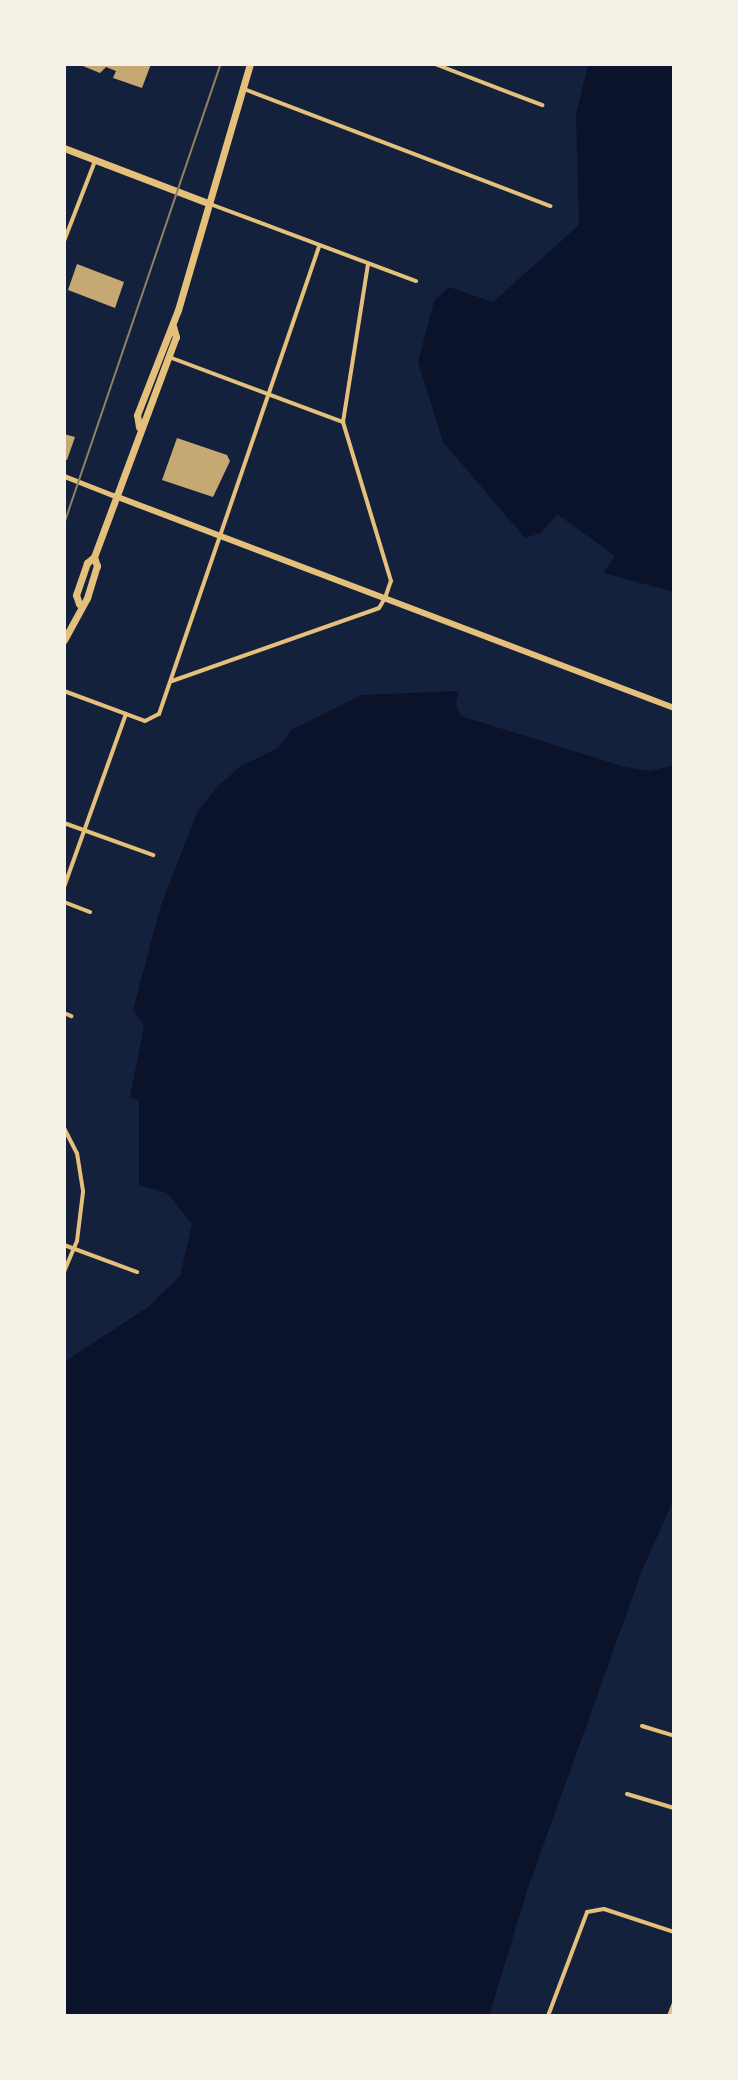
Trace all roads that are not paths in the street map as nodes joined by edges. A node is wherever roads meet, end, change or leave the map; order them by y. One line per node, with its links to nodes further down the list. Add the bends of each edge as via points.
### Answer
1 (250, 64): 3 (main road)
2 (435, 64): 4 (street)
3 (242, 88): 7 (main road); 8 (street)
4 (542, 105)
5 (64, 148): 6 (main road)
6 (95, 160): 7 (main road); 9 (street)
7 (208, 203): 10 (street); 13 (main road)
8 (550, 206)
9 (64, 241)
10 (319, 246): 11 (street); 15 (street)
11 (368, 265): 12 (street); 16 (street)
12 (416, 281)
13 (173, 326): 14 (main road, via 176,337); 17 (main road, via 166,332 137,415)
14 (169, 357): 15 (street); 17 (main road, via 148,418)
15 (269, 395): 16 (street); 20 (street)
16 (343, 422): 21 (street, via 391,581)
17 (139, 427): 19 (main road)
18 (64, 476): 19 (street)
19 (115, 496): 20 (main road); 22 (main road)
20 (221, 535): 21 (main road); 23 (street)
21 (385, 598): 23 (street, via 379,608); 25 (main road)
22 (64, 640)
23 (172, 681): 26 (street, via 152,720)
24 (64, 691): 26 (street)
25 (674, 708)
26 (126, 714): 28 (street)
27 (64, 823): 28 (street)
28 (83, 830): 29 (street); 30 (street)
29 (153, 855)
30 (64, 887)
31 (64, 902): 32 (street)
32 (90, 912)
33 (64, 1013): 34 (street)
34 (71, 1016)
35 (64, 1128): 37 (street, via 77,1153 83,1192)
36 (64, 1245): 37 (street)
37 (74, 1249): 38 (street); 39 (street)
38 (64, 1271)
39 (137, 1272)
40 (642, 1726): 41 (street)
41 (674, 1736)
42 (627, 1794): 43 (street)
43 (674, 1808)
44 (674, 1932): 46 (street, via 604,1909 587,1912)
45 (674, 2003): 47 (street)
46 (548, 2016)
47 (669, 2016)

